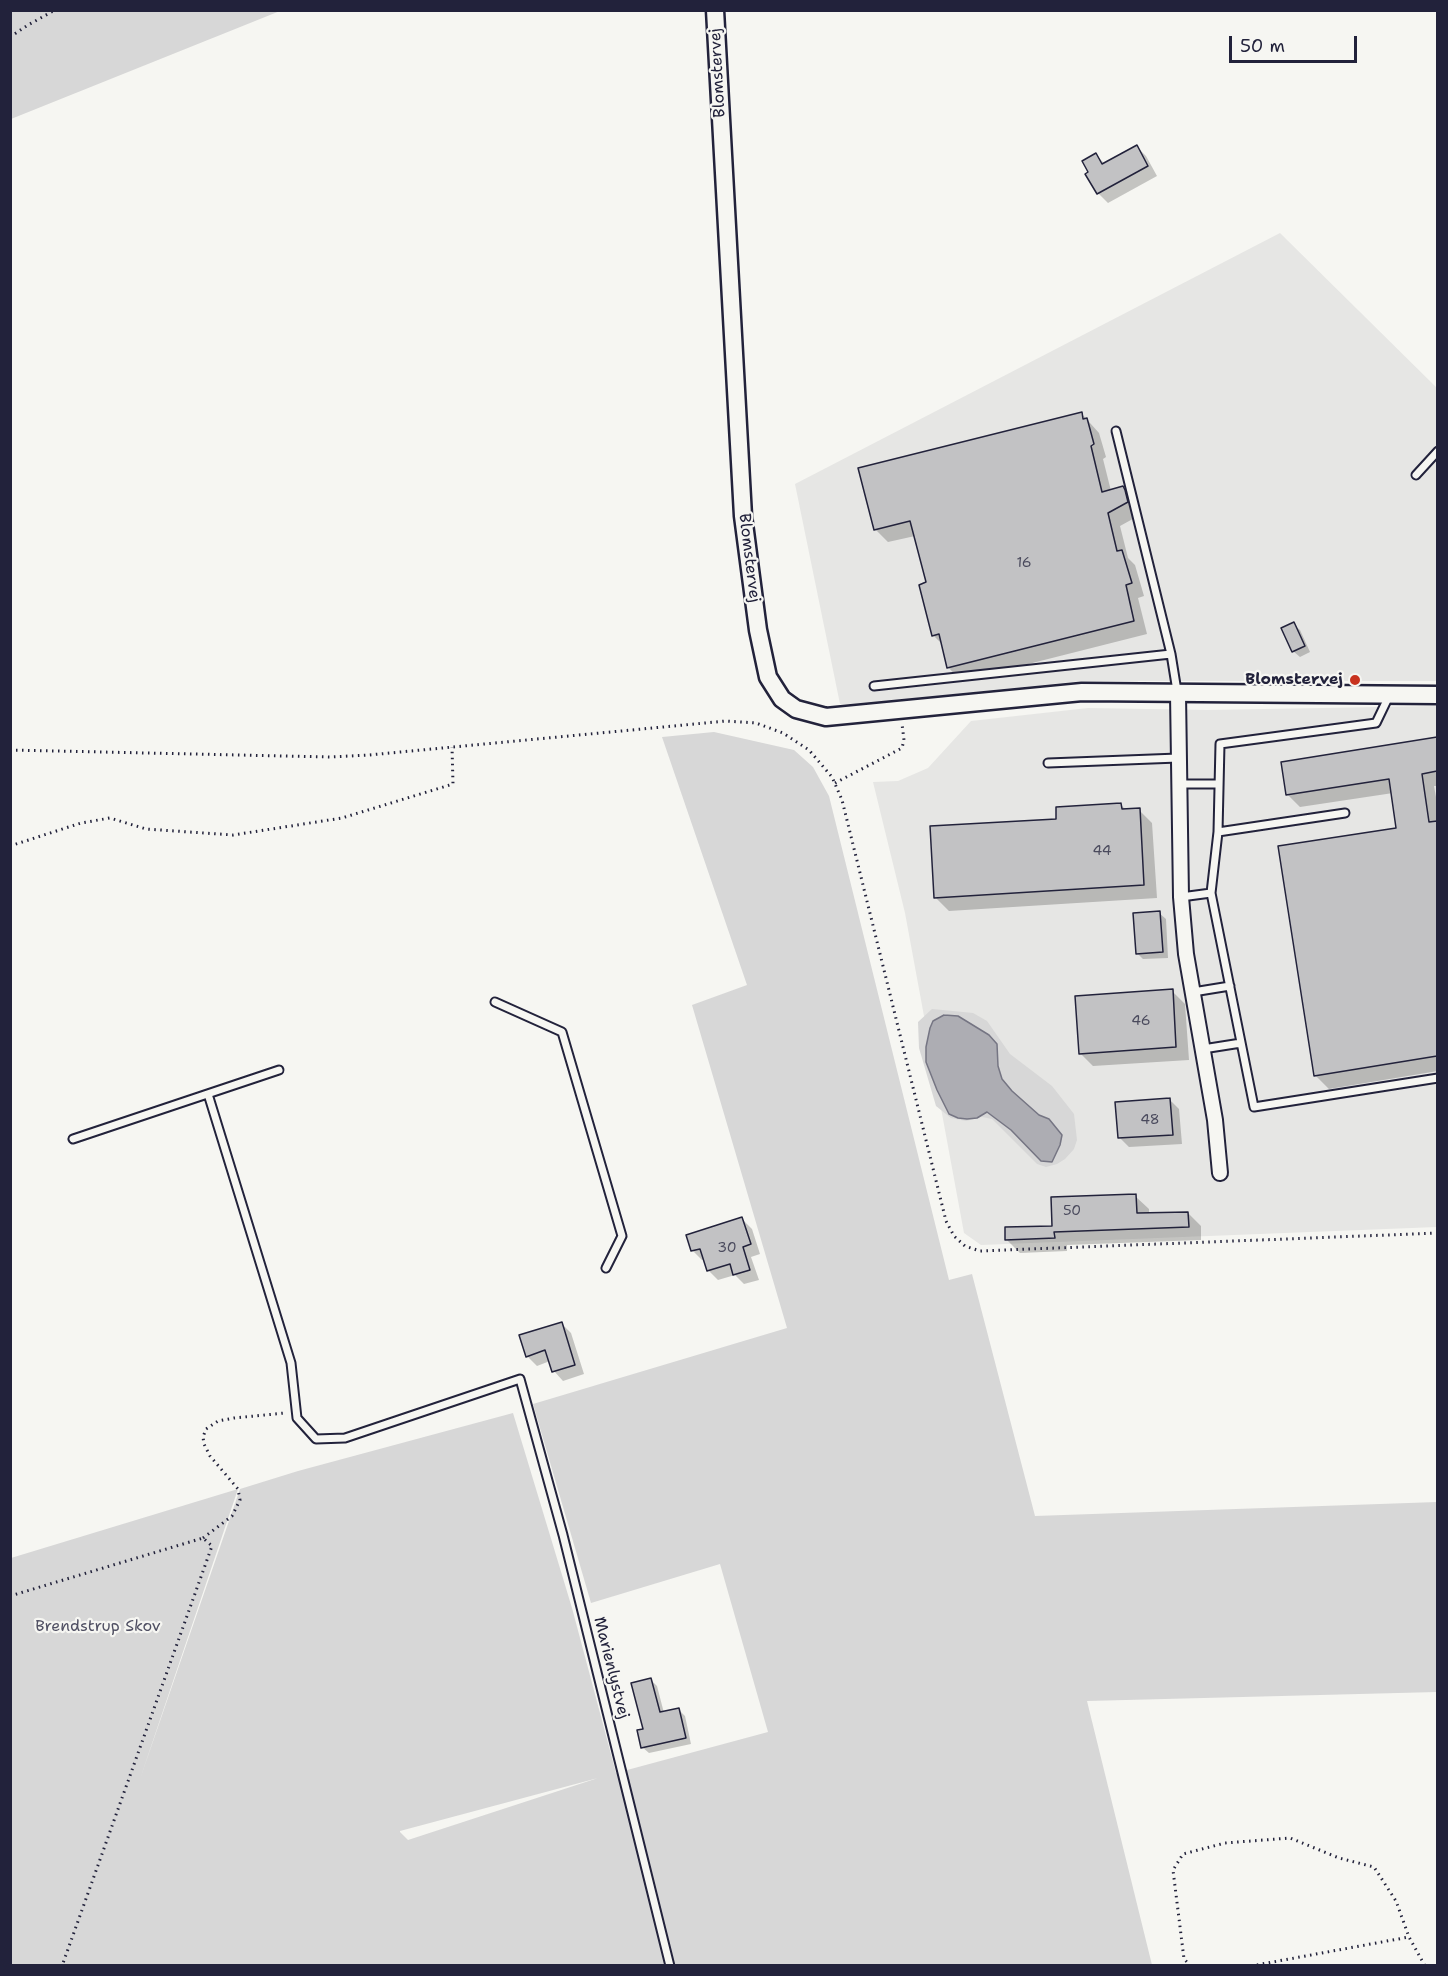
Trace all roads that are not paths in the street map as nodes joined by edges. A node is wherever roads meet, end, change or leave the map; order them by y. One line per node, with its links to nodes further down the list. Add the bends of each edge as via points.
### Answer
1 (715, 10): 7 (street, Blomstervej, via 742,516 768,677 782,699 796,709 826,717 1082,692)
2 (1116, 431): 5 (lane)
3 (1437, 451): 4 (lane)
4 (1416, 475)
5 (1171, 654): 6 (lane); 7 (lane)
6 (874, 686)
7 (1178, 694): 9 (street, Blomstervej); 10 (street)
8 (1437, 695): 9 (street, Blomstervej)
9 (1389, 696): 13 (lane, via 1376,723 1220,744)
10 (1178, 758): 11 (lane); 12 (street)
11 (1048, 763)
12 (1178, 784): 13 (lane); 17 (street)
13 (1219, 784): 15 (lane)
14 (1345, 813): 15 (lane)
15 (1218, 832): 16 (lane)
16 (1211, 893): 17 (lane); 18 (lane)
17 (1181, 897): 19 (street)
18 (1230, 986): 19 (lane); 21 (lane)
19 (1193, 992): 22 (street)
20 (495, 1002): 28 (lane, via 562,1032 622,1236)
21 (1241, 1043): 22 (lane); 24 (lane, via 1254,1107)
22 (1203, 1049): 27 (street)
23 (279, 1070): 25 (lane)
24 (1437, 1078)
25 (208, 1094): 26 (lane); 29 (lane, Marienlystvej, via 291,1363 297,1418 316,1439 345,1438 520,1379)
26 (73, 1139)
27 (1220, 1173)
28 (606, 1268)
29 (670, 1965)

